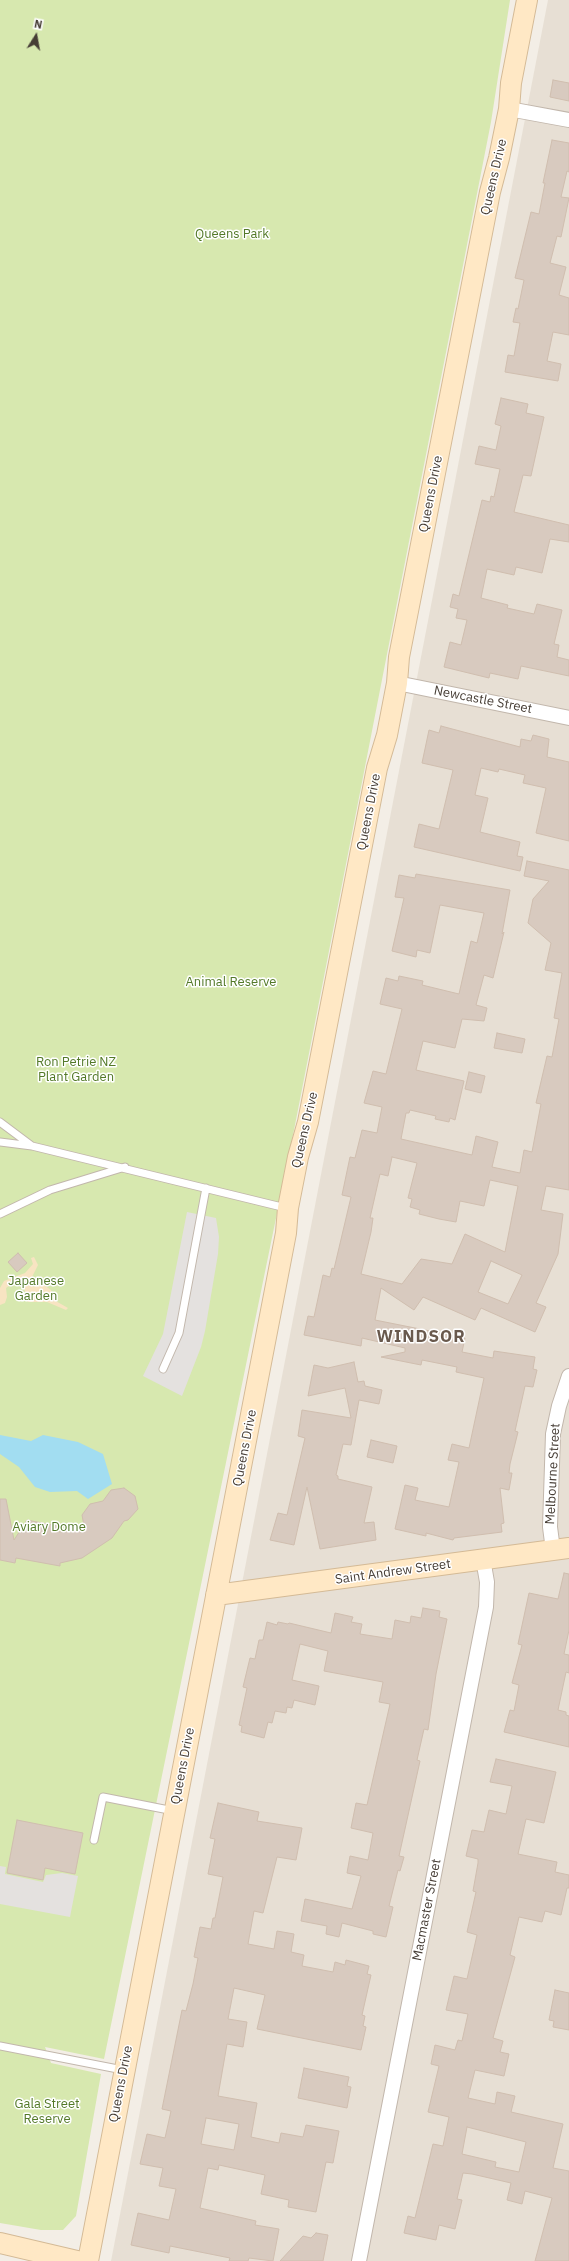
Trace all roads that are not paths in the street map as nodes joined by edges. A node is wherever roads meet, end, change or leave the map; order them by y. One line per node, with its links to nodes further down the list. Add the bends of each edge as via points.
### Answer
1 (527, 0): 2 (main road, Queens Drive, via 511,83)
2 (509, 108): 3 (street); 4 (main road, Queens Drive, via 490,192 403,634)
3 (569, 120)
4 (397, 683): 5 (street, Newcastle Street); 11 (main road, Queens Drive, via 377,768 308,1122)
5 (569, 718)
6 (0, 1122): 8 (lane)
7 (0, 1142): 8 (lane)
8 (32, 1146): 9 (lane)
9 (125, 1167): 10 (lane); 12 (lane, via 50,1190)
10 (206, 1188): 11 (lane); 13 (lane, via 179,1332)
11 (288, 1208): 17 (main road, Queens Drive, via 286,1233)
12 (0, 1214)
13 (163, 1369)
14 (569, 1376): 15 (street, Melbourne Street, via 559,1406 554,1434 550,1527)
15 (561, 1549): 16 (main road, Saint Andrew Street)
16 (484, 1559): 17 (main road, Saint Andrew Street); 25 (street, Macmaster Street, via 487,1582 486,1607)
17 (216, 1595): 18 (main road, Queens Drive)
18 (174, 1811): 19 (lane, via 103,1797); 21 (main road, Queens Drive)
19 (94, 1840)
20 (0, 2046): 21 (lane)
21 (124, 2070): 24 (main road, Queens Drive)
22 (0, 2244): 23 (main road)
23 (77, 2261)
24 (88, 2261)
25 (359, 2261)

